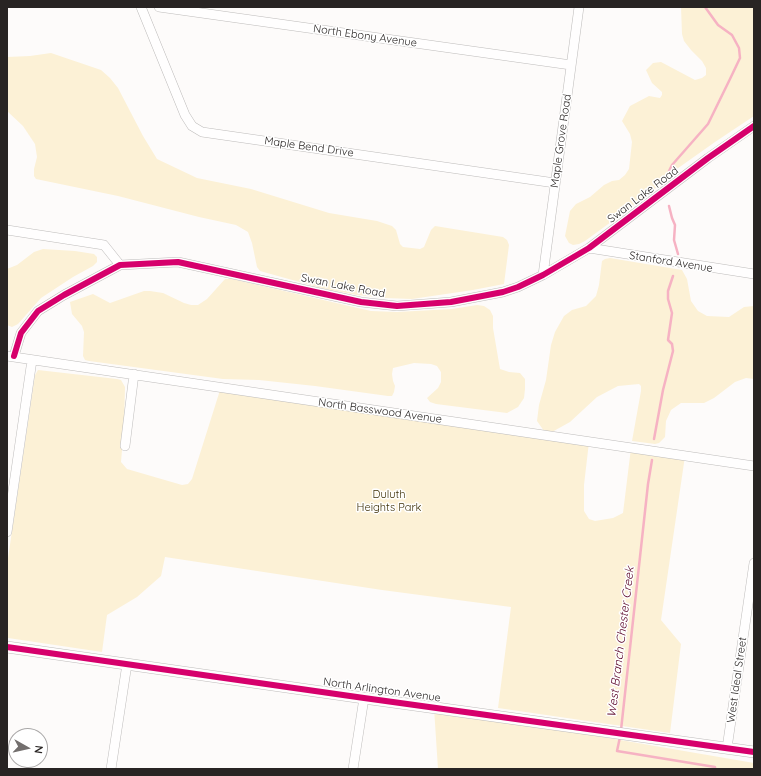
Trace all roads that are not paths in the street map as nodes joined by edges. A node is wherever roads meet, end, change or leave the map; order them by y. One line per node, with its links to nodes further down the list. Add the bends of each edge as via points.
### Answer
1 (141, 7): 6 (street, Maple Bend Drive, via 185,115 197,130)
2 (159, 7): 4 (street, North Ebony Avenue)
3 (579, 7): 4 (street, Maple Grove Road)
4 (571, 65): 6 (street, Maple Grove Road)
5 (754, 126): 8 (street, Swan Lake Road)
6 (555, 183): 11 (street, Maple Grove Road)
7 (7, 230): 9 (street, via 104,245)
8 (588, 248): 10 (street, Stanford Avenue); 11 (street, Swan Lake Road)
9 (120, 265): 11 (street, Swan Lake Road, via 178,262 361,302 397,306 451,302 503,292); 12 (street, Swan Lake Road, via 38,312 21,333)
10 (754, 274)
11 (543, 276)
12 (10, 356): 13 (street, North Basswood Avenue)
13 (32, 360): 14 (street, North Basswood Avenue); 17 (street)
14 (134, 374): 15 (street); 16 (street, North Basswood Avenue)
15 (125, 446)
16 (754, 466)
17 (10, 488): 18 (street)
18 (7, 532)
19 (754, 563): 23 (street, West Ideal Street)
20 (7, 647): 21 (main road, North Arlington Avenue)
21 (127, 664): 22 (main road, North Arlington Avenue); 25 (street)
22 (364, 698): 23 (main road, North Arlington Avenue); 26 (street)
23 (726, 748): 24 (main road, North Arlington Avenue)
24 (754, 752)
25 (111, 769)
26 (353, 769)

